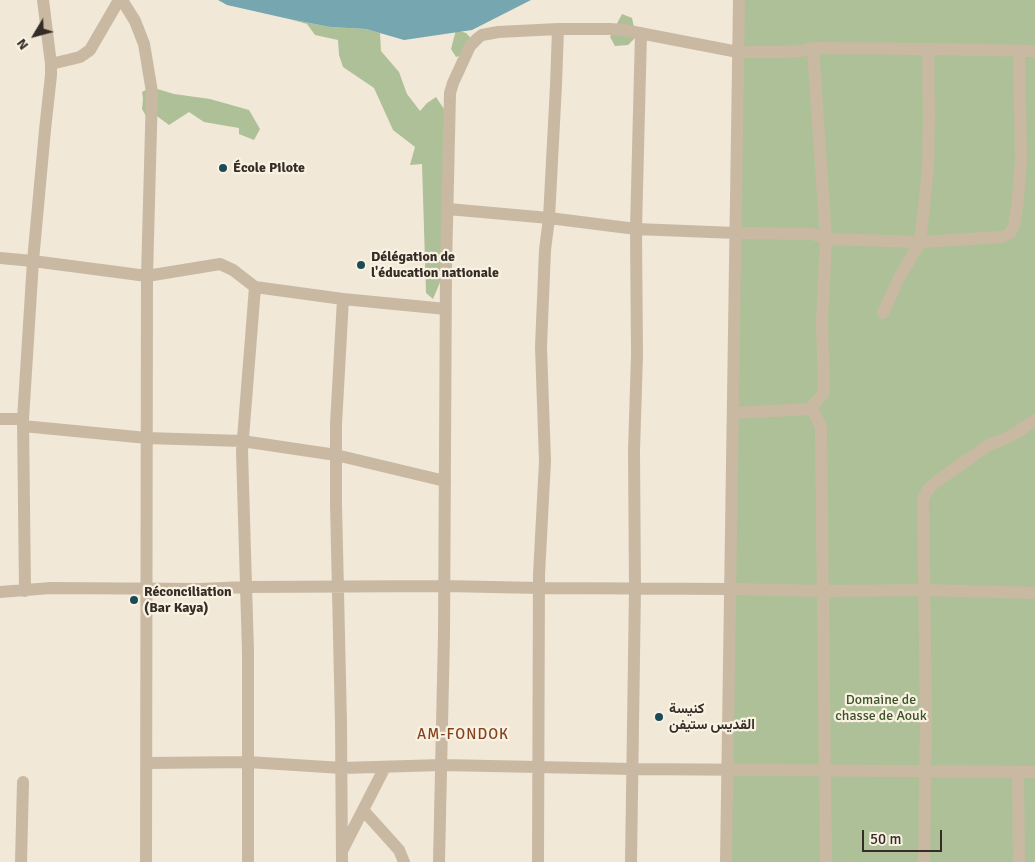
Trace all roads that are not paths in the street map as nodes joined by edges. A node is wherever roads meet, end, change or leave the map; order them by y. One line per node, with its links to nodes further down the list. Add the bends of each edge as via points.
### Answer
1 (43, 0): 11 (street)
2 (121, 0): 11 (street, via 90,50 80,57); 20 (street, via 135,21 144,44 152,92)
3 (739, 0): 9 (street)
4 (558, 29): 5 (street, via 610,29); 12 (street, via 482,35 470,46 450,93); 13 (street)
5 (641, 33): 9 (street); 14 (street)
6 (813, 48): 7 (street); 9 (street); 16 (street)
7 (928, 49): 8 (street); 17 (street, via 928,168)
8 (1019, 51): 10 (street); 17 (street, via 1021,159 1014,226 1002,237)
9 (738, 52): 15 (street)
10 (1035, 52)
11 (52, 64): 19 (street)
12 (448, 209): 13 (street); 23 (street)
13 (550, 218): 14 (street); 37 (street, via 545,250 541,347 545,461)
14 (636, 229): 15 (street); 39 (street)
15 (736, 234): 16 (street, via 814,234); 26 (street)
16 (826, 239): 17 (street); 25 (street, via 822,322 824,393)
17 (920, 242): 24 (street)
18 (0, 258): 19 (street)
19 (33, 261): 20 (street); 29 (street)
20 (147, 276): 21 (street, via 220,264); 30 (street)
21 (255, 287): 22 (street); 31 (street)
22 (343, 299): 23 (street); 32 (street)
23 (446, 309): 33 (street)
24 (883, 313)
25 (812, 409): 26 (street); 43 (street, via 821,427)
26 (733, 413): 40 (street)
27 (0, 419): 29 (street)
28 (1035, 420): 42 (street, via 1016,433 990,444 927,490 923,498)
29 (23, 422): 30 (street); 41 (street)
30 (147, 438): 31 (street); 38 (street)
31 (242, 442): 32 (street); 36 (street)
32 (336, 455): 33 (street); 34 (street)
33 (445, 481): 35 (street)
34 (338, 586): 35 (street); 36 (street); 51 (street)
35 (444, 586): 37 (street); 48 (street)
36 (246, 587): 38 (street); 46 (street)
37 (539, 588): 39 (street); 49 (street)
38 (147, 589): 41 (street); 47 (street)
39 (636, 589): 40 (street); 52 (street)
40 (730, 589): 43 (street); 53 (street)
41 (25, 590): 44 (street)
42 (924, 590): 43 (street); 45 (street); 55 (street)
43 (822, 591): 54 (street)
44 (0, 592)
45 (1035, 593)
46 (248, 762): 47 (street); 51 (street); 63 (street)
47 (147, 763): 62 (street)
48 (442, 765): 49 (street); 50 (street); 65 (street)
49 (538, 766): 52 (street); 66 (street)
50 (385, 767): 51 (street); 59 (street)
51 (342, 768): 60 (street)
52 (632, 769): 53 (street); 67 (street)
53 (728, 769): 54 (street); 68 (street)
54 (825, 771): 55 (street); 69 (street)
55 (925, 772): 56 (street); 70 (street)
56 (1018, 772): 57 (street); 71 (street)
57 (1035, 772)
58 (24, 782): 61 (street)
59 (363, 810): 60 (street); 64 (street, via 399,850)
60 (342, 857)
61 (21, 862)
62 (146, 862)
63 (248, 862)
64 (404, 862)
65 (440, 862)
66 (538, 862)
67 (631, 862)
68 (726, 862)
69 (826, 862)
70 (924, 862)
71 (1019, 862)

